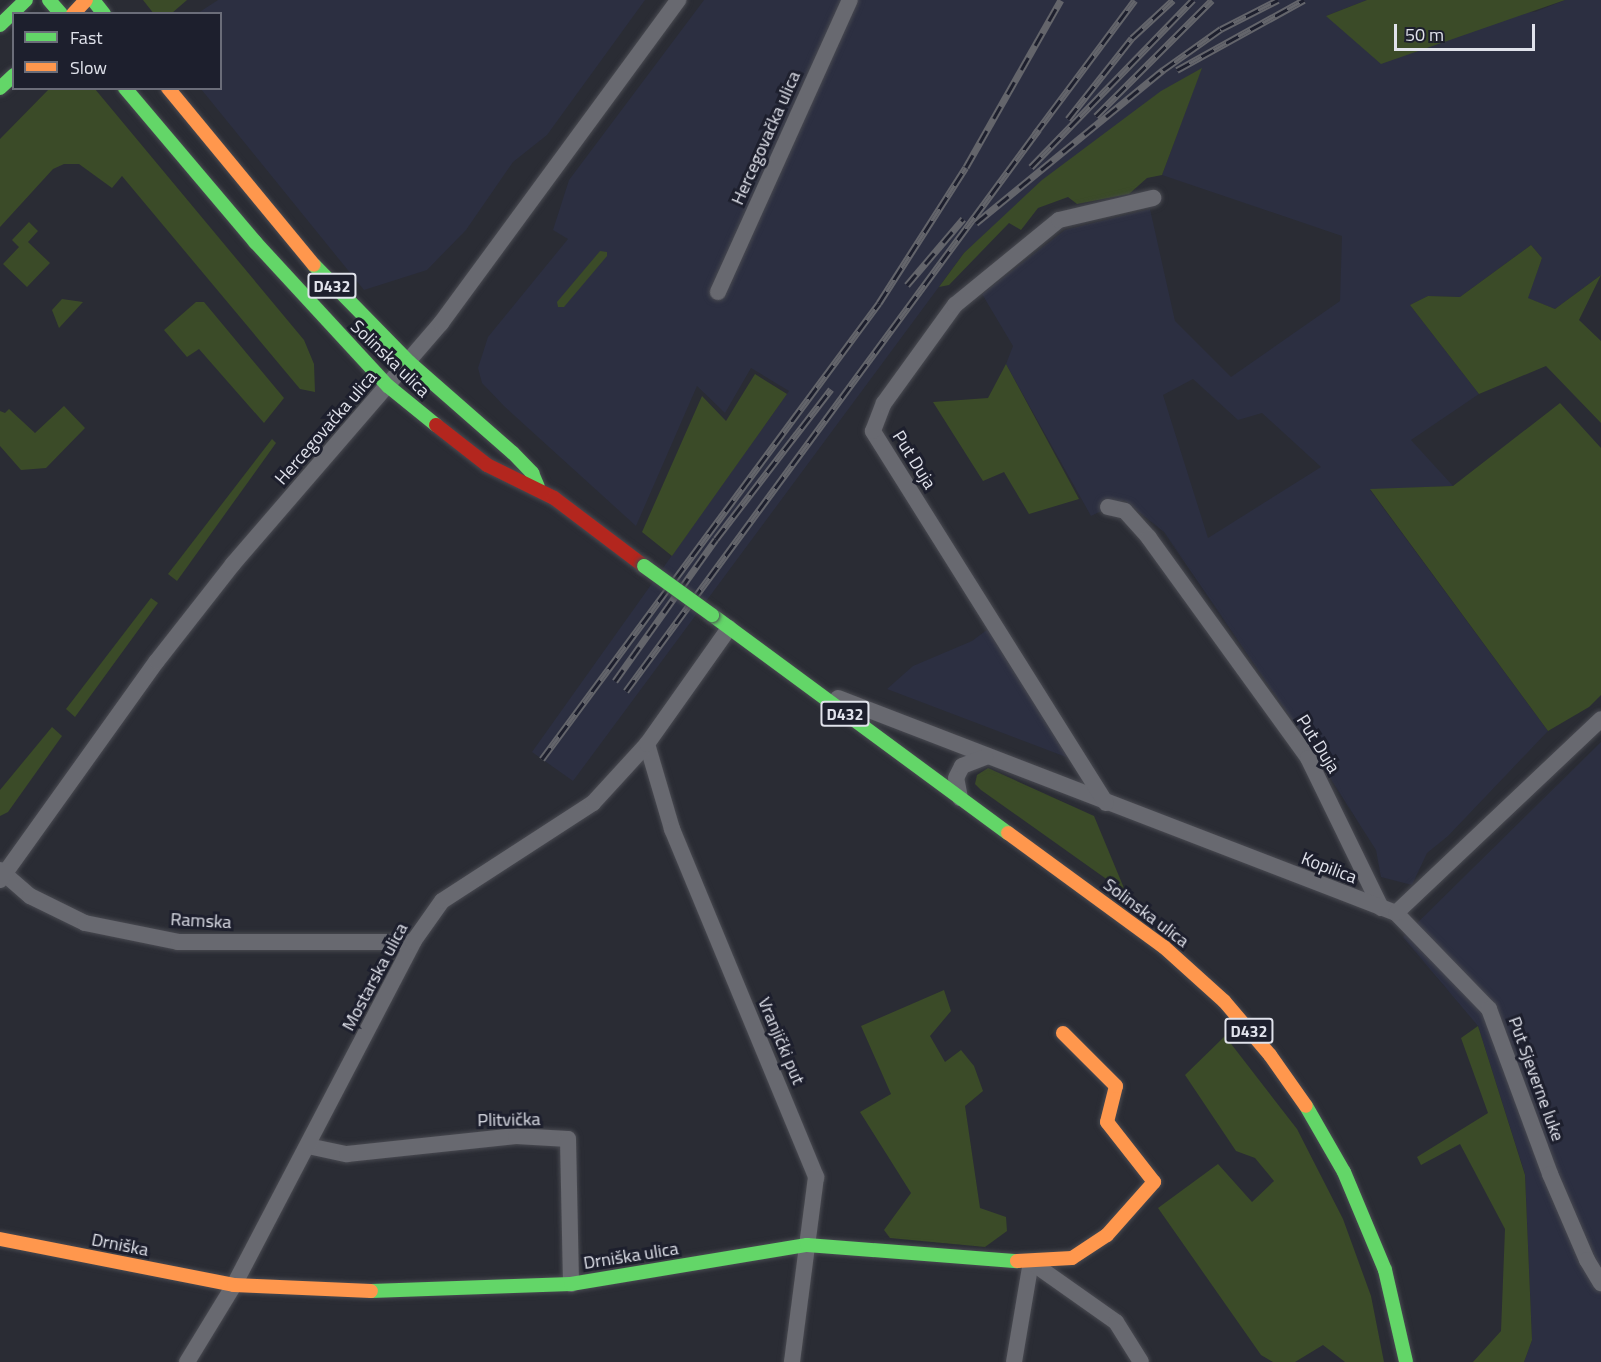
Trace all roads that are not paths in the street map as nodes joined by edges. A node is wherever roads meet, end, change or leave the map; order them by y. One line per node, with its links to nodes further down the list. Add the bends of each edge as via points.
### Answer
1 (26, 0): 7 (main road)
2 (49, 0): 8 (main road)
3 (86, 0): 9 (main road)
4 (93, 0): 10 (main road)
5 (678, 0): 19 (street, Hercegovačka ulica, via 501,244)
6 (850, 0): 18 (street, Hercegovačka ulica)
7 (14, 12)
8 (59, 12)
9 (75, 12)
10 (102, 12)
11 (12, 13): 12 (main road)
12 (0, 25)
13 (12, 77): 14 (main road)
14 (0, 88)
15 (127, 90): 20 (main road, Solinska ulica / D432, via 255,242)
16 (170, 90): 19 (main road, Solinska ulica / D432, via 335,290)
17 (1153, 198): 29 (street, Put Duja, via 1059,220 955,305 884,403 873,431)
18 (718, 292)
19 (408, 362): 20 (street, Hercegovačka ulica); 21 (main road, Solinska ulica / D432, via 513,453 532,473)
20 (388, 386): 21 (main road, Solinska ulica / D432, via 487,465); 30 (street, Hercegovačka ulica, via 233,564)
21 (538, 487): 23 (main road, Solinska ulica / D432, bridge)
22 (1108, 507): 31 (street, Put Duja, via 1125,511 1149,538 1308,758)
23 (729, 628): 24 (main road, Solinska ulica / D432); 26 (street, Mostarska ulica)
24 (807, 686): 27 (street, Kopilica); 28 (main road, Solinska ulica / D432)
25 (1601, 719): 31 (street)
26 (647, 744): 32 (street, Mostarska ulica, via 593,803 442,901); 36 (street, Vranjički put, via 672,829 816,1178)
27 (985, 757): 28 (street, via 962,766 956,778); 29 (street, Kopilica)
28 (960, 800): 45 (main road, Solinska ulica / D432, via 1164,947 1224,1001 1270,1055 1313,1116 1368,1224 1400,1324)
29 (1106, 803): 31 (street, Kopilica)
30 (2, 874): 32 (street, Ramska, via 30,896 85,923 178,942)
31 (1389, 911): 38 (street, Put Sjeverne luke, via 1489,1009 1550,1174)
32 (413, 942): 34 (street, Mostarska ulica)
33 (1064, 1033): 37 (main road, Drniška ulica, via 1116,1086 1107,1122 1154,1182 1107,1235 1072,1258)
34 (308, 1146): 39 (street, Plitvička, via 347,1154 516,1136 568,1139); 40 (street, Mostarska ulica)
35 (0, 1239): 40 (main road, Drniška)
36 (807, 1245): 37 (main road, Drniška ulica); 39 (main road, Drniška ulica); 42 (street, Vranjički put)
37 (1031, 1262): 43 (street); 44 (street, via 1116,1322)
38 (1601, 1283)
39 (571, 1284): 40 (main road, Drniška ulica, via 398,1292)
40 (234, 1285): 41 (street, Mostarska ulica)
41 (187, 1362)
42 (792, 1362)
43 (1014, 1362)
44 (1141, 1362)
45 (1406, 1362)

